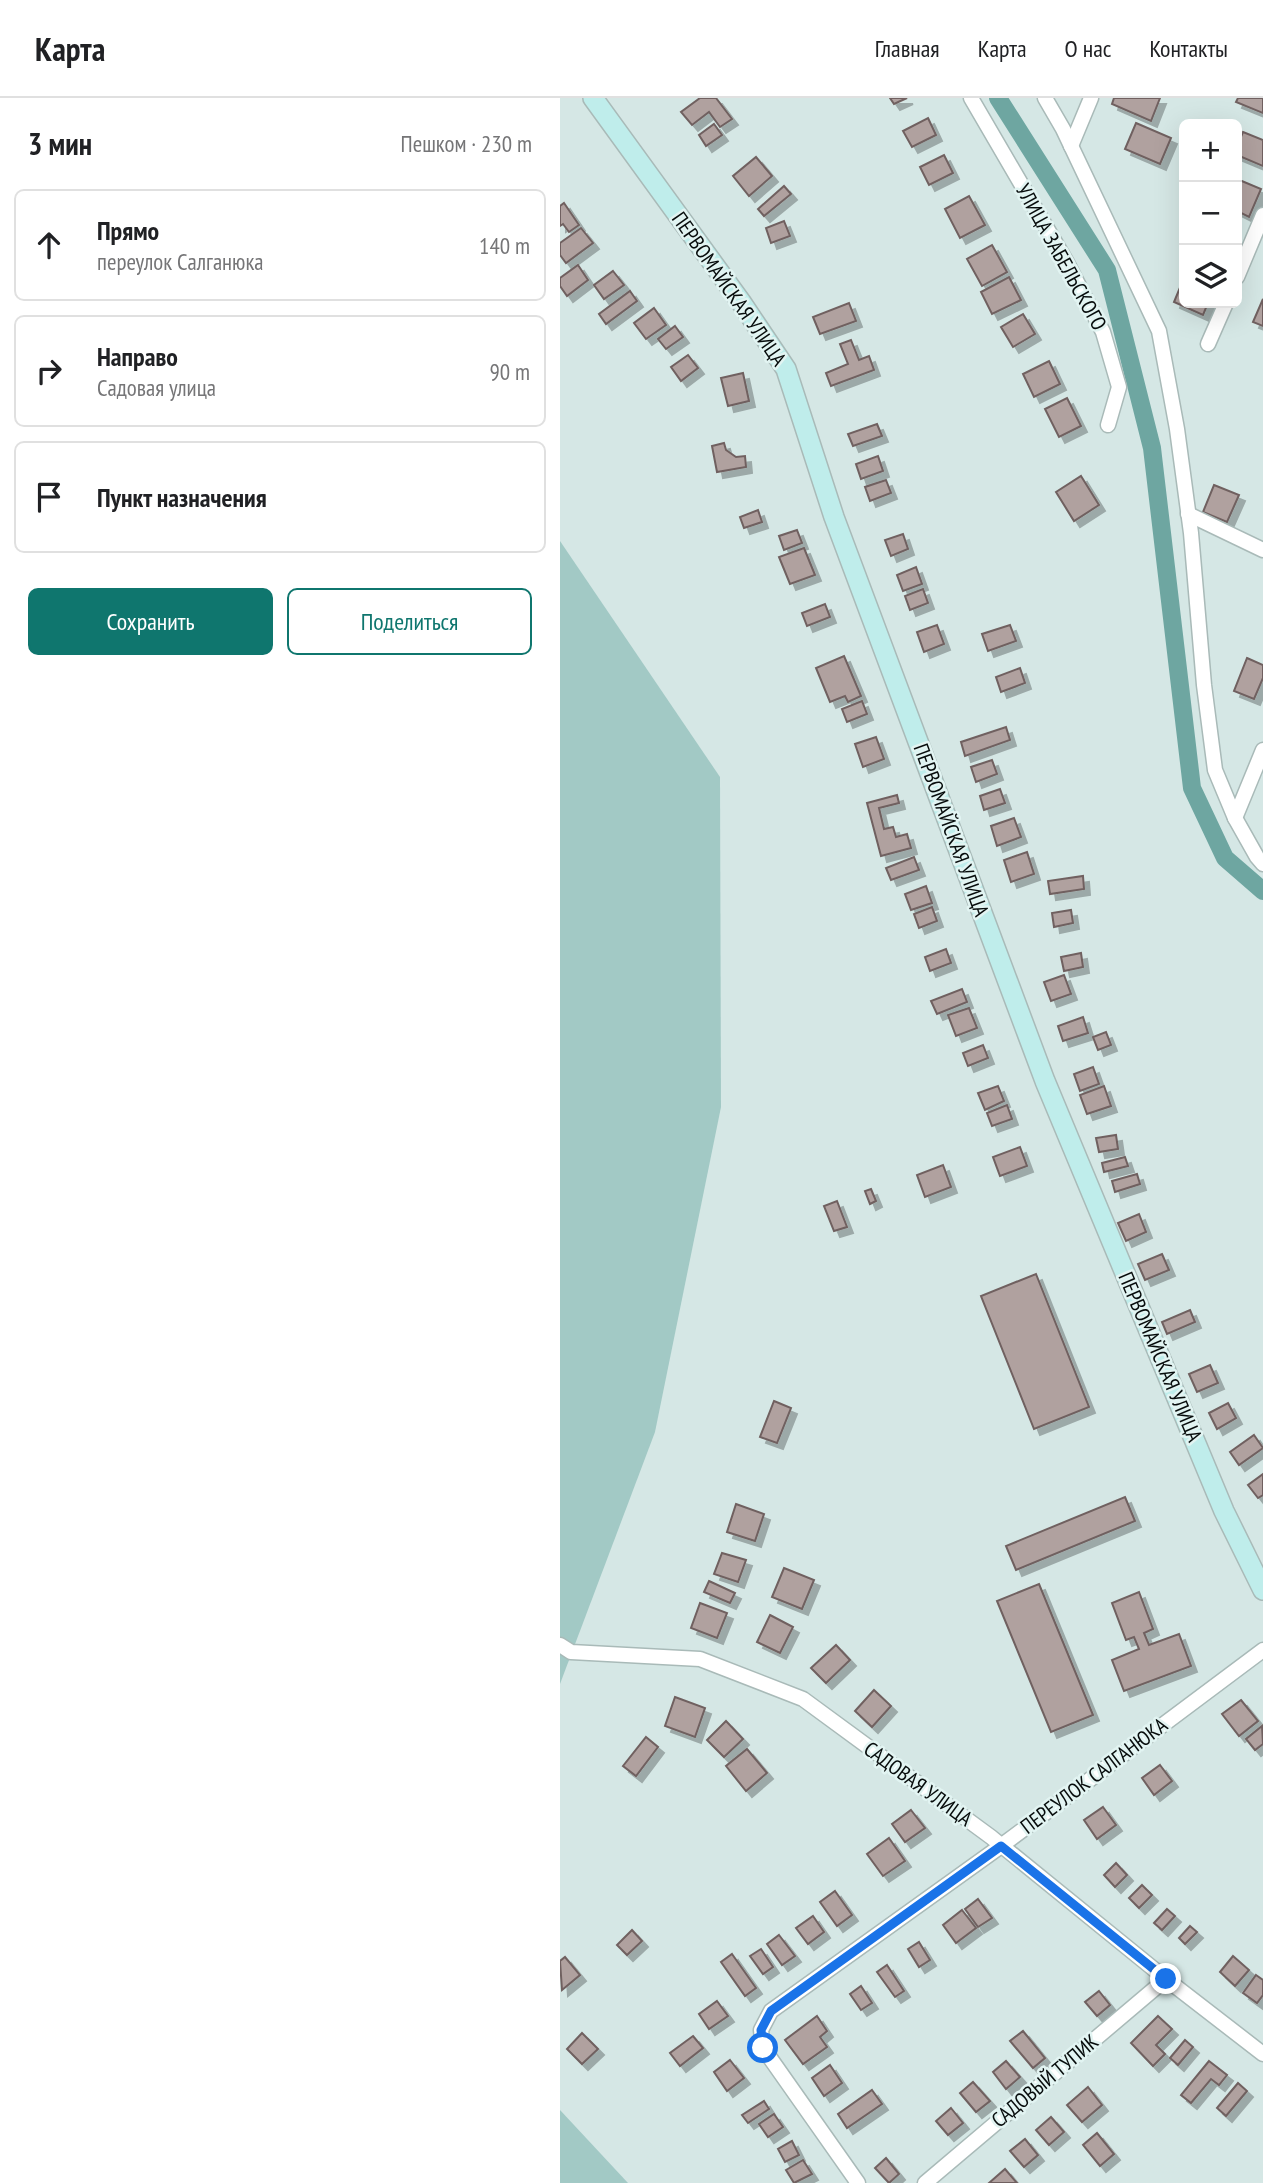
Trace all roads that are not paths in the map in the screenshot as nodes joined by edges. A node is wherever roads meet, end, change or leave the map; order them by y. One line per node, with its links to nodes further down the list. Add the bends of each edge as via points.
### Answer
1 (593, 98): 16 (main road, ПЕРВОМАЙСКАЯ УЛИЦА, via 786,369 834,517 1045,1082 1224,1511)
2 (971, 98): 10 (street, УЛИЦА ЗАБЕЛЬСКОГО, via 1103,331 1119,387)
3 (1045, 98): 5 (street)
4 (1091, 98): 5 (street)
5 (1071, 146): 11 (street, via 1159,331)
6 (1263, 215): 7 (street)
7 (1242, 265)
8 (1224, 308): 9 (street)
9 (1208, 344)
10 (1108, 425)
11 (1188, 514): 12 (street); 14 (street, via 1215,771)
12 (1263, 550)
13 (1263, 750): 14 (street)
14 (1235, 818): 15 (street)
15 (1263, 864)
16 (1263, 1590)
17 (560, 1645): 19 (street, САДОВАЯ УЛИЦА, via 571,1652 700,1659 803,1699)
18 (1263, 1650): 19 (street, ПЕРЕУЛОК САЛГАНЮКА)
19 (1001, 1846): 20 (street, САДОВАЯ УЛИЦА); 22 (street, ПЕРЕУЛОК САЛГАНЮКА, via 771,2011 761,2030 763,2048)
20 (1166, 1979): 21 (street, САДОВАЯ УЛИЦА); 23 (street, САДОВЫЙ ТУПИК)
21 (1263, 2054)
22 (858, 2183)
23 (925, 2183)

